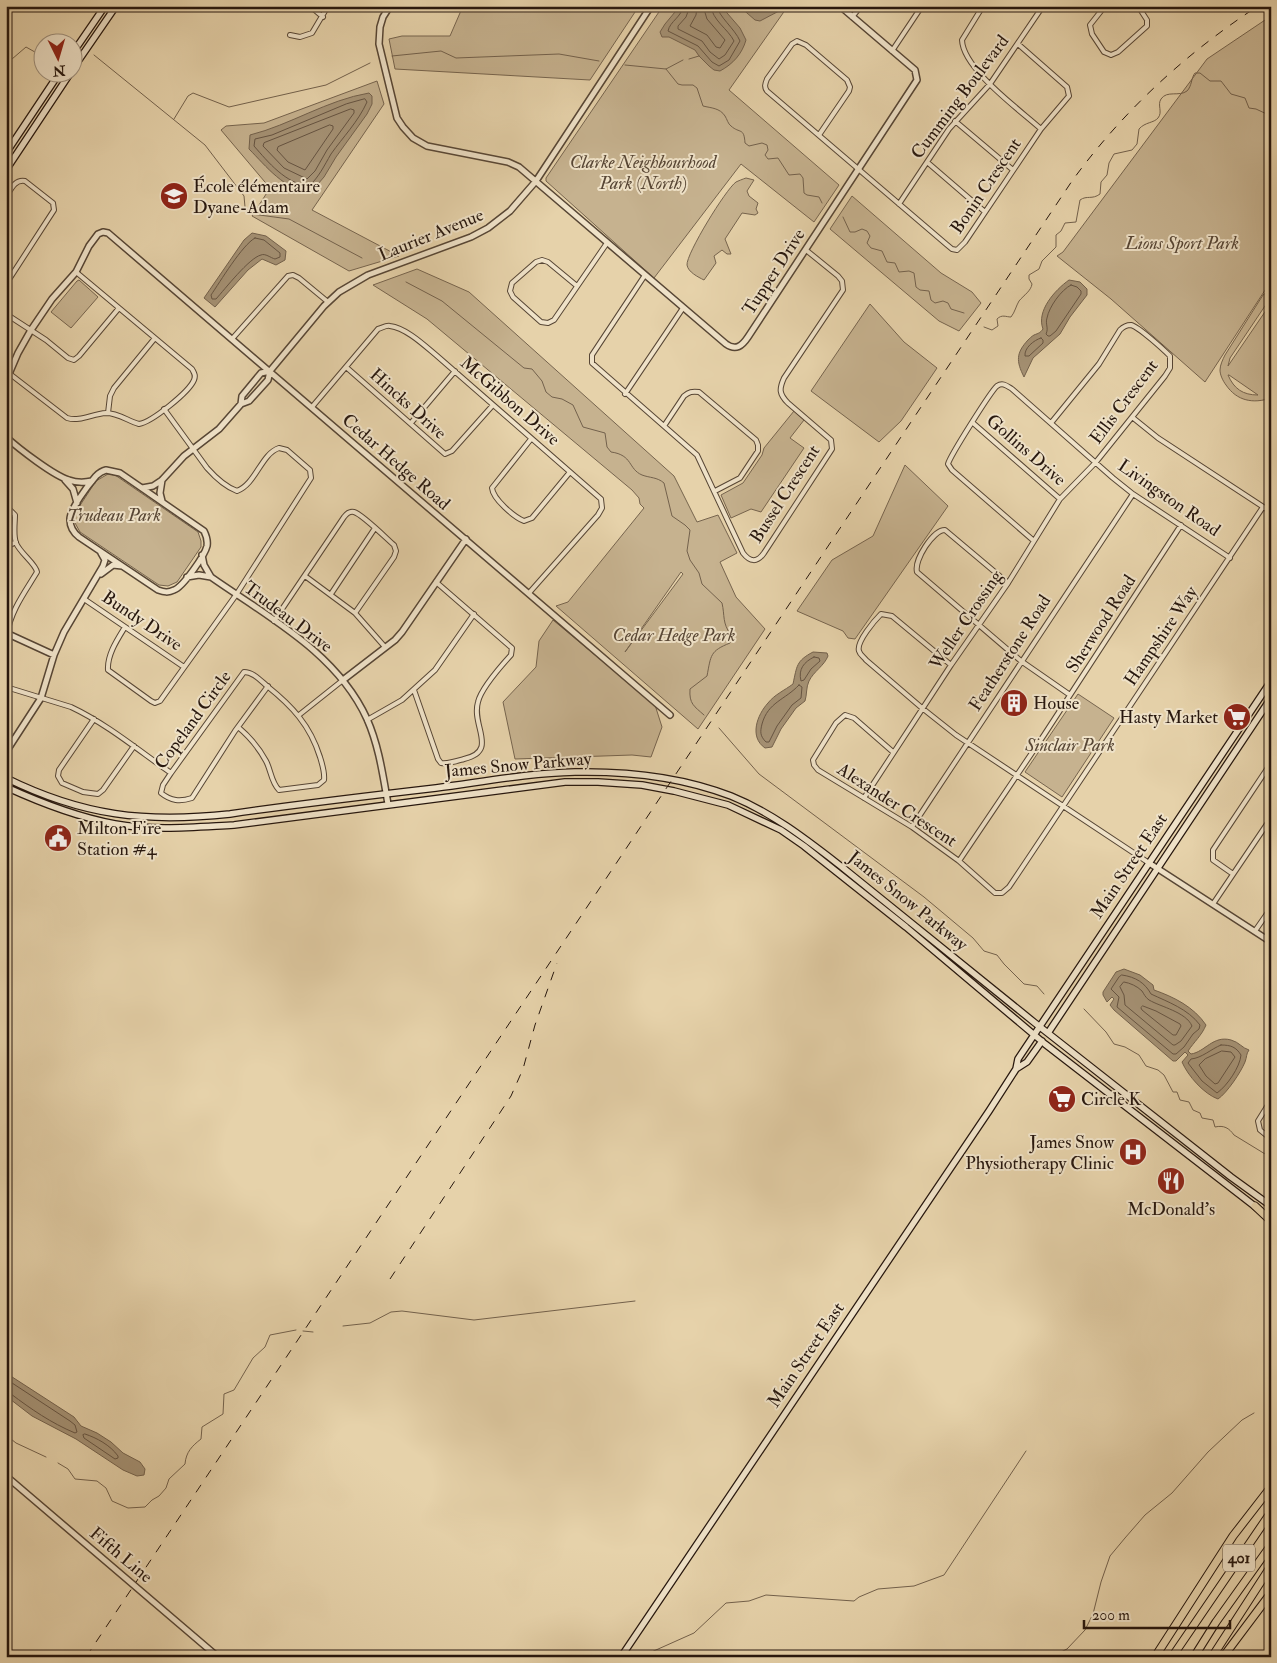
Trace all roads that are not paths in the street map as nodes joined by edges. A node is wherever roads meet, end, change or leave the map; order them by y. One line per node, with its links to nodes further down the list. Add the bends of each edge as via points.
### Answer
1 (105, 6): 17 (main road)
2 (310, 6): 14 (street)
3 (328, 6): 14 (street)
4 (390, 6): 32 (street, Tupper Drive, via 382,22 379,44 397,118 403,128 427,146 508,162)
5 (651, 6): 32 (street, Laurier Avenue)
6 (840, 6): 15 (street, Tupper Drive)
7 (861, 6): 15 (street)
8 (922, 6): 19 (street)
9 (983, 6): 23 (street, via 964,35 962,45 977,72)
10 (1043, 6): 18 (street, Cumming Boulevard)
11 (1105, 6): 12 (street, via 1090,25 1104,52 1111,54 1118,52 1147,26)
12 (1138, 6)
13 (115, 7): 20 (main road)
14 (323, 17): 16 (street, via 312,33 300,37)
15 (852, 17): 19 (street, Tupper Drive)
16 (290, 35)
17 (82, 39)
18 (1018, 44): 23 (street, Cumming Boulevard); 25 (street, Bonin Crescent, via 1069,90 1069,96)
19 (892, 51): 30 (street, Tupper Drive, via 915,70 917,80)
20 (82, 56)
21 (53, 82): 27 (main road)
22 (65, 82): 29 (main road)
23 (990, 84): 24 (street, Cumming Boulevard); 25 (street)
24 (955, 121): 28 (street, Cumming Boulevard); 31 (street)
25 (1041, 129): 31 (street, Bonin Crescent)
26 (819, 135): 26 (street, Bonin Crescent, via 850,87 847,80 797,41 767,79 765,89); 30 (street, Bonin Crescent)
27 (7, 149)
28 (927, 162): 34 (street, Cumming Boulevard); 35 (street)
29 (6, 170)
30 (859, 170): 34 (street, Bonin Crescent); 37 (street, Tupper Drive)
31 (1013, 170): 35 (street, Bonin Crescent)
32 (536, 181): 36 (street, Tupper Drive); 42 (street, Laurier Avenue, via 510,211 482,232 356,280)
33 (6, 196): 40 (street, via 22,180 53,203 54,210)
34 (899, 204): 35 (street, Bonin Crescent, via 957,250)
35 (985, 212)
36 (607, 243): 39 (street, Tupper Drive); 41 (street)
37 (806, 250): 44 (street, Tupper Drive, via 737,348 729,347); 74 (street, Bussel Crescent, via 838,276 843,290 779,390 788,403 830,440 832,449 759,559 751,560 743,553)
38 (76, 272): 43 (street); 46 (street); 48 (street, Cedar Hedge Road, via 98,234 110,234)
39 (645, 275): 44 (street, Tupper Drive); 54 (street, Bussel Crescent, via 591,358 594,366)
40 (6, 284)
41 (577, 286): 41 (street, via 542,260 512,284 510,291 541,322 548,323 554,320)
42 (328, 302): 48 (street, via 299,278 288,276); 50 (street, Laurier Avenue)
43 (119, 308): 46 (street, via 74,360); 47 (street)
44 (683, 308): 54 (street)
45 (6, 314): 46 (street)
46 (31, 330): 52 (street)
47 (155, 338): 58 (street, via 192,369 195,376 186,390); 59 (street, via 114,388)
48 (232, 339): 50 (street, Cedar Hedge Road)
49 (346, 367): 51 (street, McGibbon Drive, via 378,329 391,326 410,335); 57 (street, McGibbon Drive); 62 (street, Hincks Drive)
50 (270, 371): 55 (street, via 268,380); 55 (street, via 261,374 242,396); 57 (street, Cedar Hedge Road)
51 (455, 371): 56 (street, McGibbon Drive); 62 (street)
52 (10, 374): 53 (street); 59 (street, via 67,418)
53 (6, 381)
54 (625, 394): 64 (street, Bussel Crescent)
55 (241, 404): 67 (street, via 220,429)
56 (493, 405): 62 (street, Hincks Drive, via 448,454); 66 (street, McGibbon Drive)
57 (312, 407): 84 (street, Cedar Hedge Road)
58 (164, 409): 59 (street, via 139,424); 67 (street)
59 (108, 413)
60 (1132, 417): 63 (street, Ellis Crescent, via 1170,368 1171,361 1168,354 1130,325 1120,330 1099,364); 68 (street, Ellis Crescent); 80 (street, via 1158,438)
61 (973, 422): 63 (street, Livingston Road, via 1001,384 1012,389); 76 (street, Gollins Drive); 85 (street, via 952,453 950,468)
62 (411, 423)
63 (1051, 424): 68 (street, Livingston Road)
64 (664, 426): 74 (street, Bussel Crescent, via 697,455); 74 (street, via 684,396 693,391 699,392 756,440 758,451 740,478)
65 (6, 437): 70 (street)
66 (531, 439): 69 (street, McGibbon Drive); 69 (street, via 492,488 497,500 515,516 524,521 532,518)
67 (194, 448): 72 (street, via 174,464); 98 (street, via 212,474 235,490 244,487 271,453 279,448 287,450 311,472 309,481)
68 (1096, 462): 75 (street, Livingston Road); 76 (street, Weller Crossing)
69 (570, 472): 100 (street, McGibbon Drive, via 600,497 602,508)
70 (64, 479): 71 (street, via 80,483); 78 (street, via 73,490)
71 (92, 480): 73 (street, via 99,473 113,470); 78 (street)
72 (162, 480): 73 (street); 77 (street)
73 (142, 488): 77 (street)
74 (715, 491)
75 (1133, 494): 82 (street, Livingston Road); 110 (street, Featherstone Road)
76 (1060, 499): 85 (street, Weller Crossing)
77 (162, 501): 89 (street, via 204,531 207,543)
78 (77, 504): 88 (street, via 70,516 71,527)
79 (6, 506): 86 (street, via 15,514)
80 (1263, 507): 81 (street); 90 (street, Hampshire Way)
81 (1271, 512)
82 (1181, 525): 90 (street, Livingston Road); 118 (street, Sherwood Road)
83 (375, 528): 94 (street, via 356,512 347,513); 99 (street); 102 (street, via 394,545 396,551)
84 (466, 540): 96 (street); 100 (street, Cedar Hedge Road)
85 (1034, 541): 97 (street, Weller Crossing)
86 (16, 542): 87 (street); 107 (street, via 37,572 20,598)
87 (6, 547)
88 (100, 551): 91 (street); 92 (street, via 105,560)
89 (202, 555): 93 (street); 95 (street)
90 (1230, 558): 139 (street, Hampshire Way)
91 (122, 566): 92 (street, via 113,565); 93 (street, via 162,592 177,588)
92 (99, 576): 101 (street)
93 (187, 576): 95 (street)
94 (304, 576): 99 (street); 104 (street)
95 (211, 577): 98 (street, Trudeau Drive)
96 (436, 582): 103 (street); 108 (street, via 402,632)
97 (1008, 583): 105 (street, Weller Crossing); 105 (street, via 948,532 939,531 929,542 917,564 918,572)
98 (236, 594): 104 (street, Trudeau Drive); 112 (street)
99 (330, 594): 102 (street)
100 (528, 594): 123 (street, Cedar Hedge Road)
101 (84, 599): 106 (street, Bundy Drive); 109 (street)
102 (355, 613): 108 (street)
103 (474, 614): 117 (street, via 435,670); 117 (street, via 512,648 477,703 480,753 442,763)
104 (274, 621): 113 (street, Trudeau Drive, via 300,639)
105 (979, 626): 110 (street); 111 (street, Weller Crossing)
106 (125, 627): 112 (street, Bundy Drive); 112 (street, via 110,654 108,670 150,701 160,701)
107 (6, 634): 109 (street)
108 (385, 647): 113 (street)
109 (54, 655): 119 (street)
110 (1021, 661): 118 (street); 127 (street, Featherstone Road)
111 (951, 665): 121 (street, Weller Crossing); 121 (street, via 892,616 881,614 868,630 859,653)
112 (184, 666)
113 (343, 680): 122 (street); 125 (street, Trudeau Drive)
114 (1271, 681): 143 (main road, Main Street East)
115 (268, 686): 122 (street, Copeland Circle); 126 (street, Copeland Circle); 132 (street, Copeland Circle, via 253,674 244,672)
116 (6, 687): 119 (street)
117 (414, 690): 125 (street)
118 (1070, 695): 133 (street, Sherwood Road)
119 (40, 698): 124 (street); 129 (street)
120 (1271, 698): 144 (main road, Main Street East)
121 (922, 708): 127 (street); 130 (street, Weller Crossing)
122 (299, 714): 126 (street, Copeland Circle, via 316,744 323,767 324,777 318,784 279,790 259,749)
123 (670, 715)
124 (94, 719): 128 (street); 128 (street, via 59,770 62,783 98,794)
125 (367, 720): 136 (street, Trudeau Drive)
126 (238, 727): 132 (street, Copeland Circle, via 192,798 176,800 161,792)
127 (968, 742): 133 (street); 141 (street, Featherstone Road)
128 (134, 746): 132 (street)
129 (6, 752)
130 (893, 752): 137 (street, Weller Crossing); 137 (street, Alexander Crescent, via 854,718 844,715 816,753 813,760 818,770)
131 (1271, 763): 145 (street, via 1213,850 1213,860)
132 (171, 773)
133 (1017, 774): 139 (street); 142 (street, Sherwood Road)
134 (6, 778): 136 (main road, James Snow Parkway, via 81,808 110,814 170,818 196,818)
135 (6, 787): 138 (main road, James Snow Parkway, via 94,820 154,828 234,824)
136 (386, 794): 138 (street, Trudeau Drive); 150 (main road, James Snow Parkway, via 575,772 660,777 718,792 756,807 791,828)
137 (864, 798): 141 (street, Alexander Crescent)
138 (388, 804): 152 (main road, James Snow Parkway, via 573,782 642,785 728,805 781,830 804,846)
139 (1064, 806): 142 (street, Alexander Crescent, via 1009,888 1002,893 995,892); 143 (street)
140 (1271, 818): 145 (street)
141 (912, 827): 142 (street, Alexander Crescent)
142 (959, 861)
143 (1149, 863): 144 (street); 150 (main road, Main Street East)
144 (1157, 868): 146 (street); 151 (main road, Main Street East)
145 (1233, 874): 146 (street)
146 (1213, 904): 148 (street)
147 (1271, 908): 148 (street)
148 (1255, 931): 149 (street)
149 (1271, 942)
150 (1040, 1027): 151 (main road, James Snow Parkway); 152 (main road, Main Street East)
151 (1048, 1033): 153 (street, Main Street East); 158 (main road, James Snow Parkway)
152 (1034, 1035): 153 (main road, James Snow Parkway); 154 (main road, Main Street East, via 1018,1059)
153 (1044, 1043): 154 (main road, Main Street East); 157 (main road, James Snow Parkway)
154 (1016, 1069): 168 (main road, Main Street East)
155 (1271, 1100): 156 (street, via 1258,1121 1260,1130)
156 (1271, 1139)
157 (1255, 1206): 159 (main road, James Snow Parkway); 160 (highway)
158 (1271, 1206)
159 (1271, 1217)
160 (1271, 1221)
161 (6, 1476): 167 (street, Fifth Line)
162 (1271, 1487): 169 (highway, via 1234,1536)
163 (1271, 1512): 170 (highway, 401)
164 (1271, 1546): 171 (highway, 401)
165 (1271, 1566): 172 (highway, 401)
166 (1271, 1592): 173 (highway)
167 (218, 1657)
168 (621, 1657)
169 (1155, 1657)
170 (1172, 1657)
171 (1194, 1657)
172 (1212, 1657)
173 (1223, 1657)

